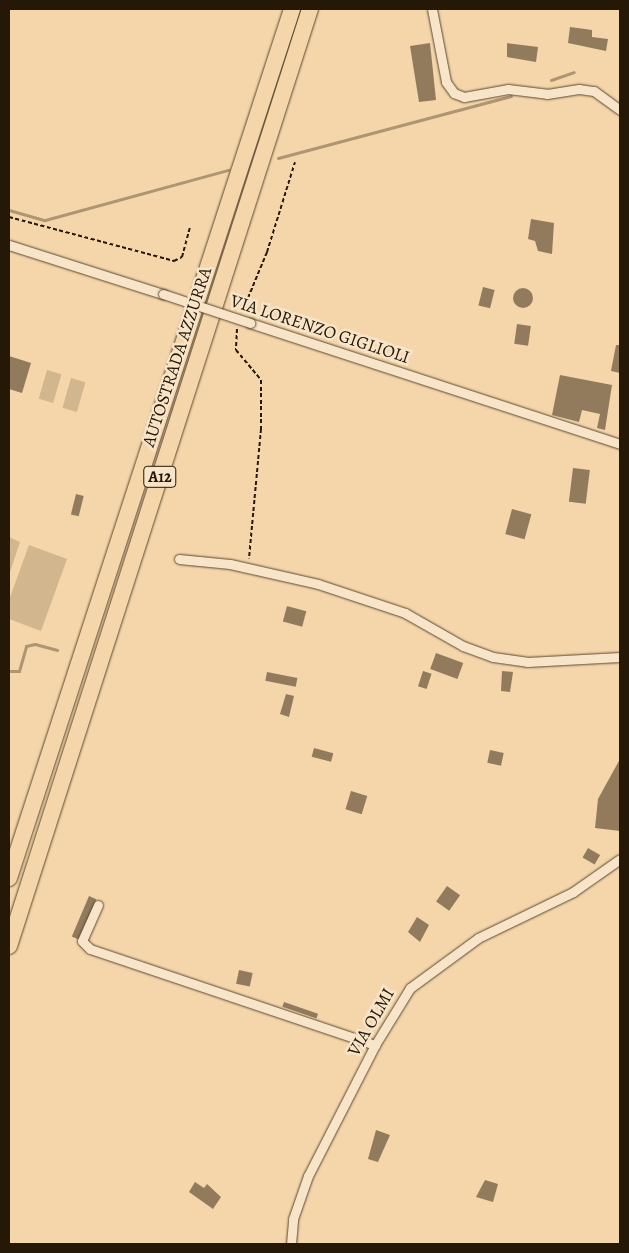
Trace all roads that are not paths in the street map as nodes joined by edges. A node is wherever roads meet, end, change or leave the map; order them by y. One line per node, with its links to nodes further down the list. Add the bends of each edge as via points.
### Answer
1 (292, 9): 10 (highway, AUTOSTRADA AZZURRA / A12)
2 (310, 9): 12 (highway, AUTOSTRADA AZZURRA / A12)
3 (432, 9): 4 (street, via 446,82 454,93 464,97 508,89 546,94 578,89 594,91)
4 (620, 110)
5 (9, 245): 6 (street, VIA LORENZO GIGLIOLI, bridge)
6 (620, 444)
7 (179, 559): 8 (street, via 248,568 318,584 405,613 463,646 493,658 528,662)
8 (620, 657)
9 (620, 859): 13 (street, VIA OLMI, via 590,882 478,938 438,965 410,988)
10 (9, 878)
11 (98, 905): 13 (street, via 82,941 90,949)
12 (9, 946)
13 (375, 1045): 14 (street, VIA OLMI, via 308,1176 293,1219)
14 (291, 1244)

